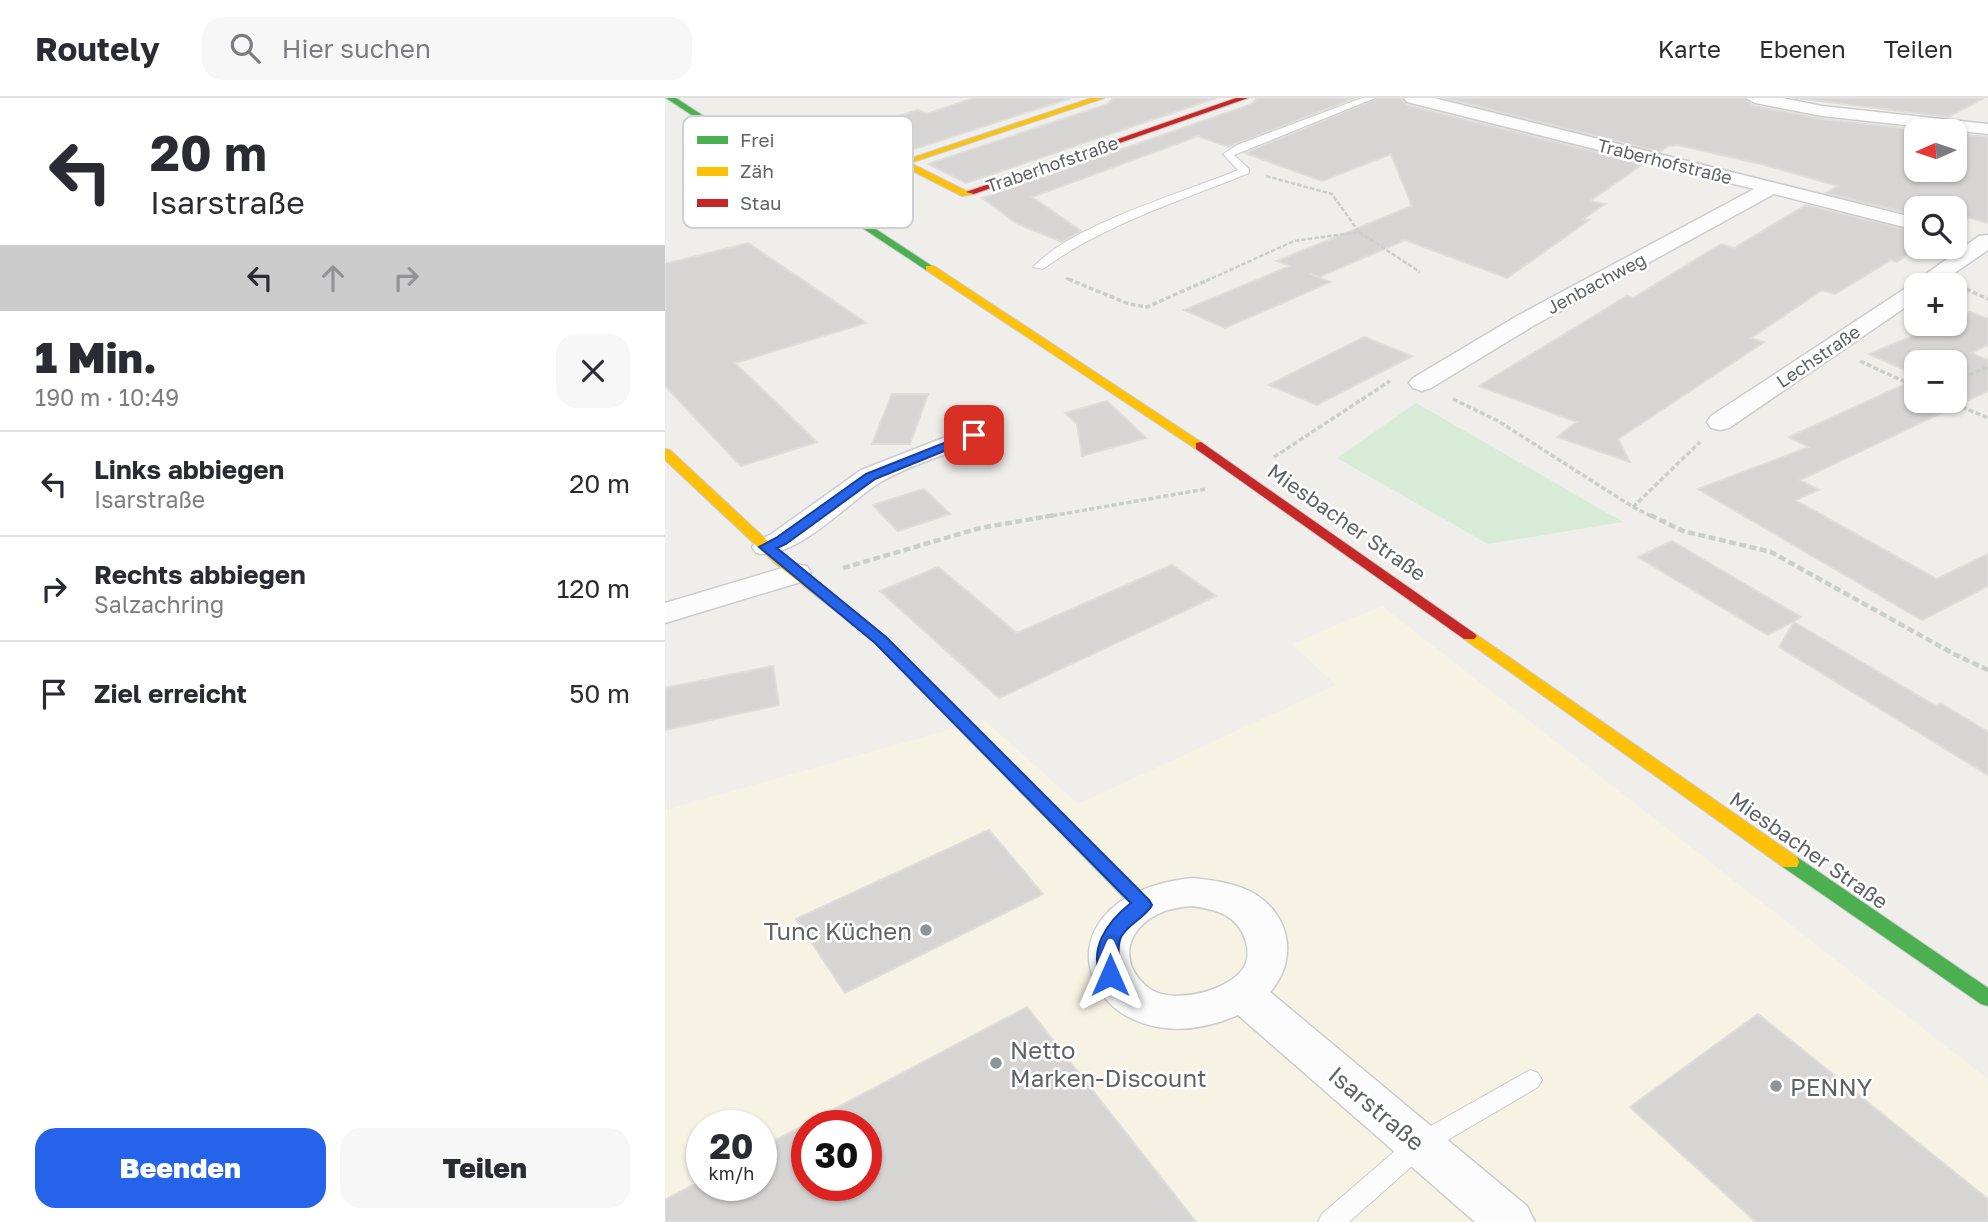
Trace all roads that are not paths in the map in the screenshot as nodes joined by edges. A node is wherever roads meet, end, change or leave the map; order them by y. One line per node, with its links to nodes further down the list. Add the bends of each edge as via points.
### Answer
1 (670, 98): 7 (main road, Miesbacher Straße)
2 (1100, 98): 9 (main road, Traberhofstraße)
3 (1244, 98): 10 (main road, Traberhofstraße, via 965,194)
4 (1370, 98): 16 (lane, via 1240,146 1228,154 1245,171 1121,219 1057,252)
5 (1413, 98): 11 (street, Traberhofstraße)
6 (1755, 98): 8 (street, via 1860,116)
7 (697, 116)
8 (1988, 129)
9 (913, 159)
10 (913, 168)
11 (1773, 187): 12 (street, Traberhofstraße); 19 (street, Jenbachweg, via 1525,321)
12 (1904, 221)
13 (868, 228): 28 (main road, Miesbacher Straße, via 1243,474 1627,749)
14 (1967, 236): 15 (street)
15 (1987, 242): 17 (street)
16 (1039, 267)
17 (1941, 273)
18 (1904, 298): 20 (street, Lechstraße)
19 (1422, 383)
20 (1720, 422)
21 (974, 435): 23 (street, via 871,476)
22 (665, 453): 23 (main road)
23 (767, 547): 24 (main road)
24 (800, 576): 25 (street); 26 (main road, via 881,640)
25 (665, 613)
26 (1143, 905): 27 (street, via 1166,895 1192,892 1218,895 1257,918 1266,936 1267,957 1259,976); 27 (street, via 1111,936 1110,975 1122,992 1166,1013 1220,1007)
27 (1243, 994): 30 (street, Isarstraße)
28 (1988, 998)
29 (1530, 1080): 30 (lane)
30 (1420, 1144): 31 (lane); 32 (street, Isarstraße)
31 (1331, 1222)
32 (1510, 1222)

